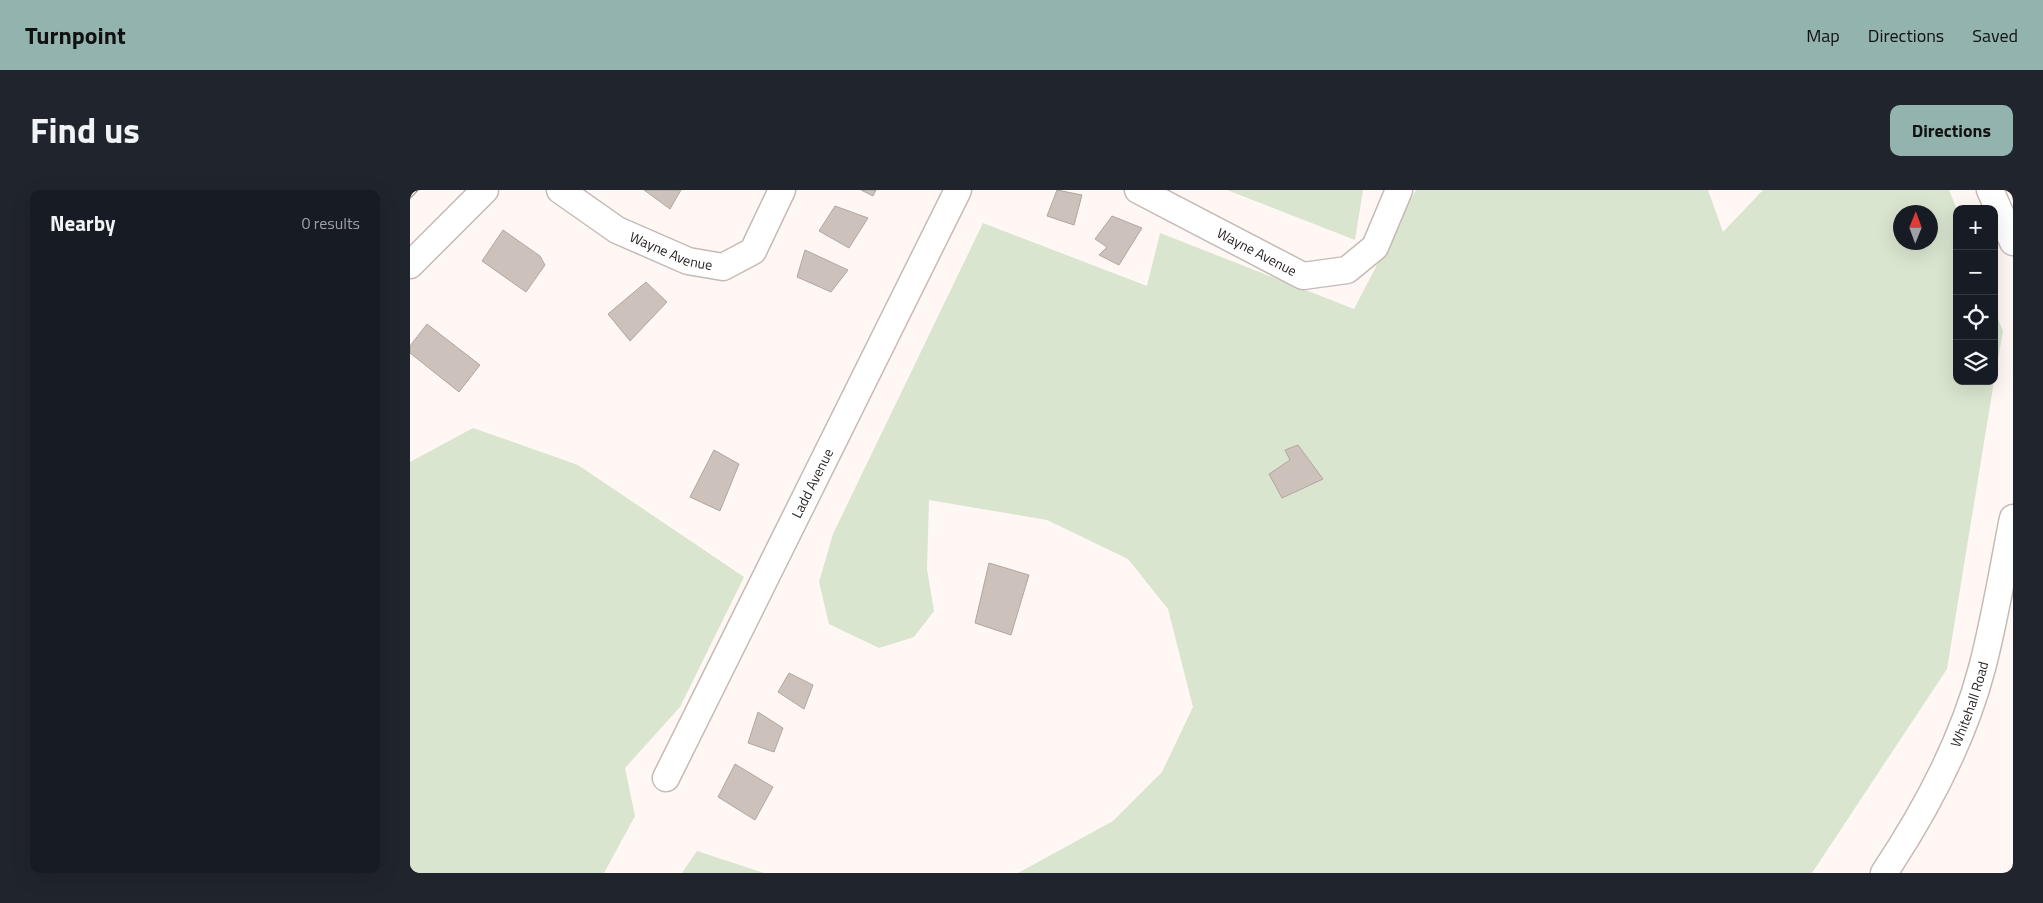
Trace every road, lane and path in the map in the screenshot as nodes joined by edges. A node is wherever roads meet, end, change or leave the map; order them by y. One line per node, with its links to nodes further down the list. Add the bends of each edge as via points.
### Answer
1 (485, 190): 9 (street)
2 (560, 190): 3 (street, Wayne Avenue, via 617,230 688,261 723,267 753,251)
3 (782, 190)
4 (958, 190): 11 (street, Ladd Avenue)
5 (1138, 190): 6 (street, Wayne Avenue, via 1303,276 1347,270 1375,246)
6 (1399, 190)
7 (1990, 190): 8 (street)
8 (2013, 242)
9 (410, 265)
10 (2013, 518): 12 (street, Whitehall Road, via 1982,668 1950,758 1910,834)
11 (666, 778)
12 (1884, 873)

